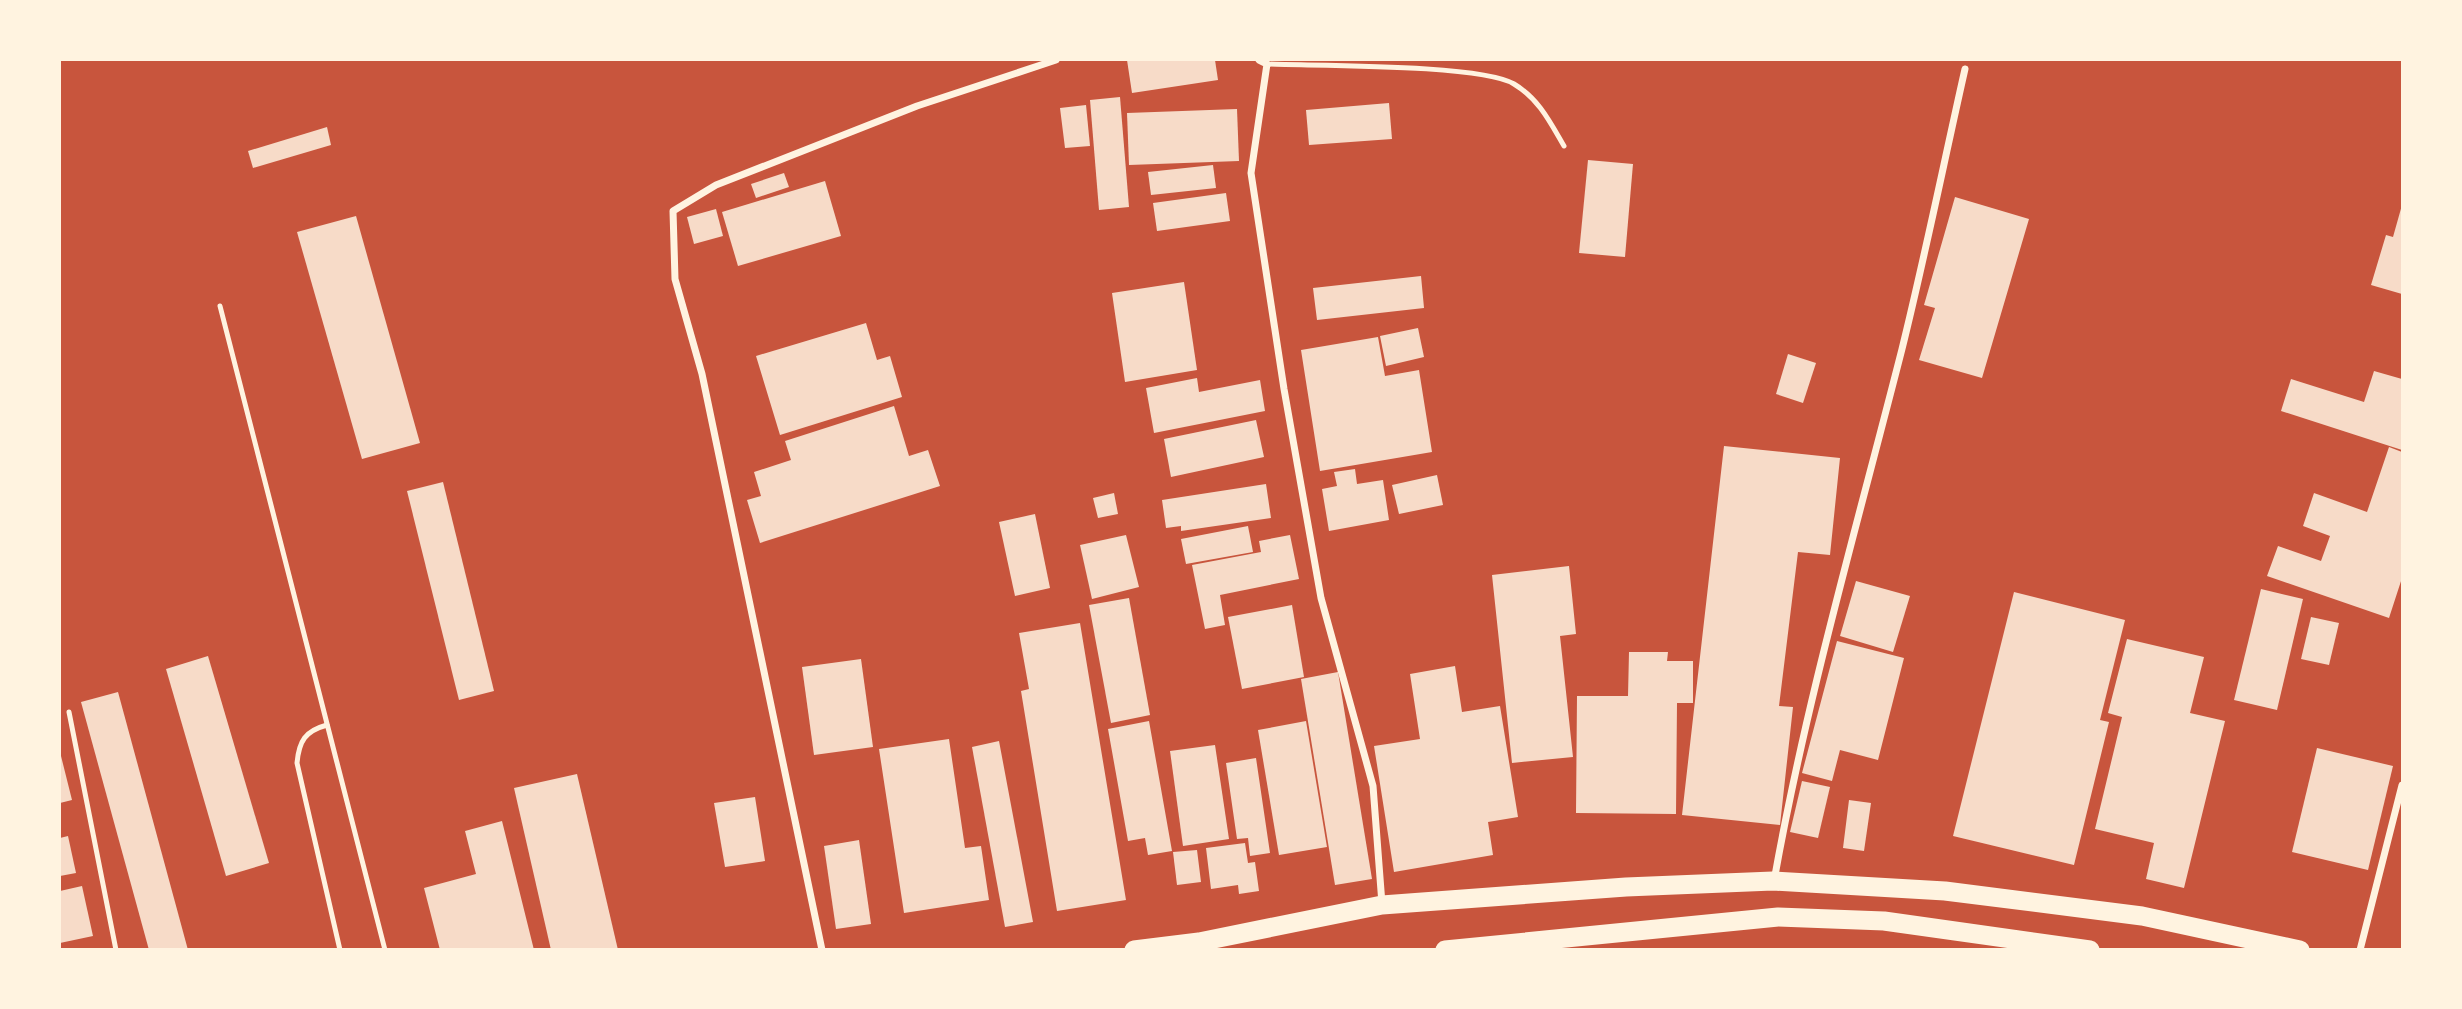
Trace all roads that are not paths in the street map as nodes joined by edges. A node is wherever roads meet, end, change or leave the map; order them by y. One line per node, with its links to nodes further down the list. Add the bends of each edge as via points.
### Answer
1 (1056, 60): 15 (street, via 917,106 754,170 716,185 673,211 675,279 702,374)
2 (1259, 60): 3 (street)
3 (1267, 64): 5 (lane, via 1475,73 1513,83 1541,106); 11 (street, via 1251,173 1321,598 1373,786)
4 (1965, 69): 10 (street, via 1902,347 1794,771)
5 (1564, 146)
6 (220, 306): 8 (lane)
7 (69, 712): 12 (lane)
8 (327, 725): 13 (lane, via 311,729 303,738 297,763); 14 (lane)
9 (2403, 785): 20 (street)
10 (1773, 881): 11 (highway); 19 (highway, via 1945,891 2128,914)
11 (1382, 905): 16 (highway, via 1199,942)
12 (116, 950)
13 (340, 950)
14 (385, 950)
15 (822, 950)
16 (1134, 950)
17 (1445, 950): 18 (highway, via 1778,917 1884,921)
18 (2090, 950)
19 (2300, 950)
20 (2360, 950)

